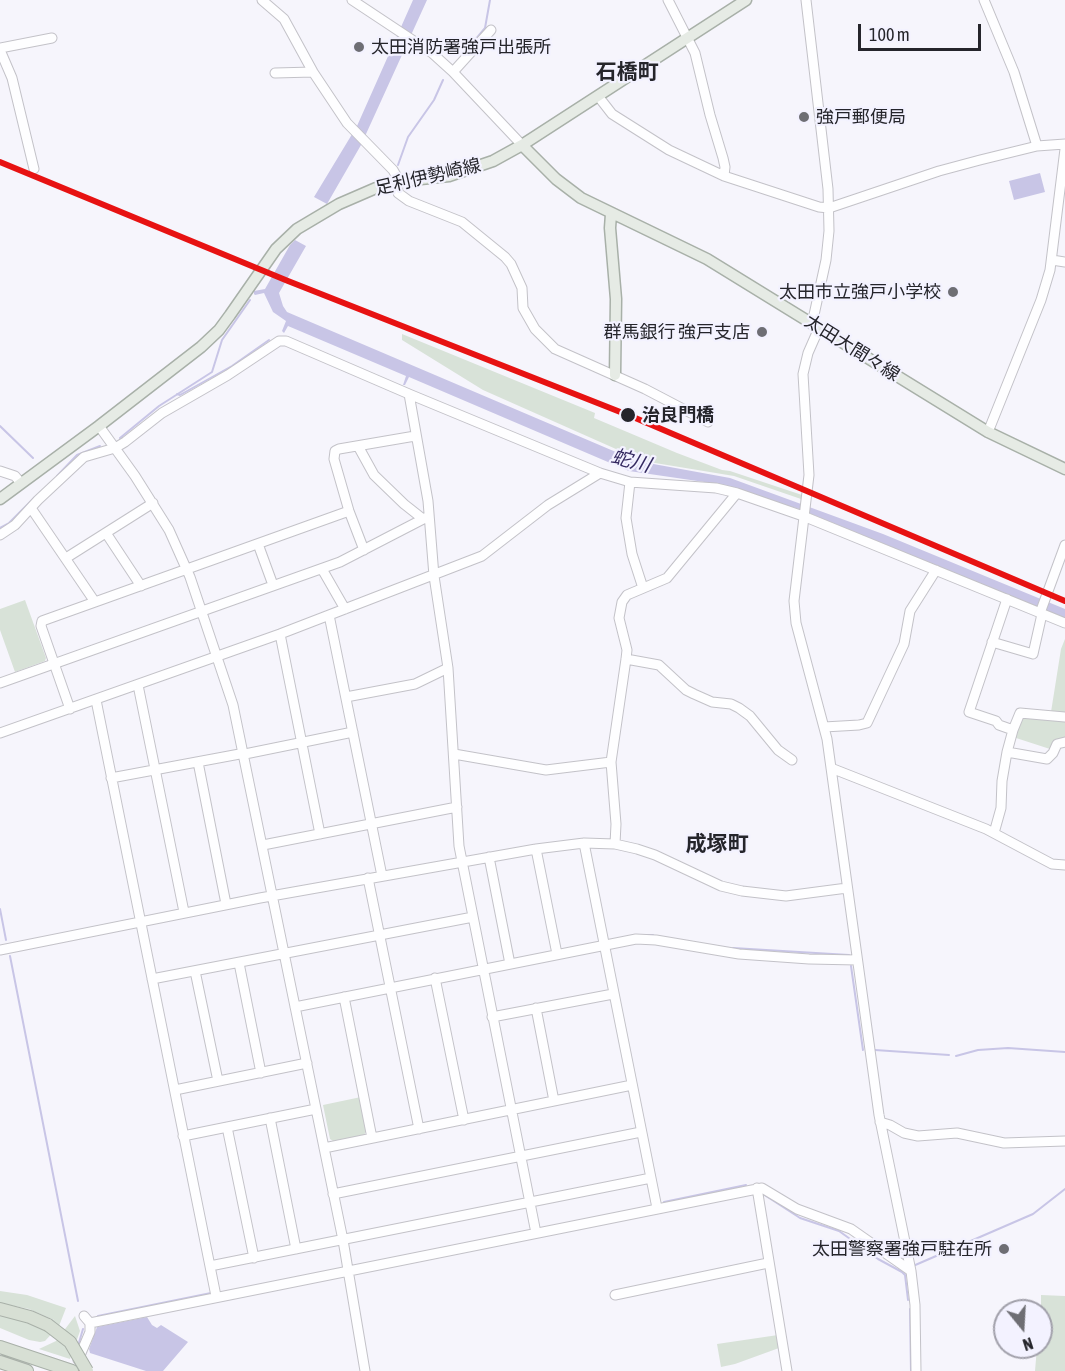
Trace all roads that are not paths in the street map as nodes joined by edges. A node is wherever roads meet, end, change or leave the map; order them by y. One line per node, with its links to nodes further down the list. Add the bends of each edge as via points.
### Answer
1 (262, 0): 11 (street, via 284,19)
2 (352, 0): 12 (street, via 432,53)
3 (668, 0): 8 (street)
4 (746, 0): 8 (main road, 足利伊勢崎線)
5 (806, 0): 22 (street)
6 (984, 0): 16 (street, via 1014,72)
7 (491, 30): 12 (street)
8 (687, 37): 14 (main road, 足利伊勢崎線); 19 (street, via 695,53 723,158)
9 (51, 38): 10 (street)
10 (0, 49): 18 (street, via 12,78)
11 (313, 72): 13 (street); 21 (street, via 352,129 393,170)
12 (453, 72): 15 (street)
13 (275, 73)
14 (598, 96): 15 (main road, 足利伊勢崎線); 19 (street, via 620,120 669,150)
15 (522, 145): 21 (main road, 足利伊勢崎線, via 462,173); 23 (main road, 太田大間々線, via 570,190)
16 (1038, 146): 17 (street); 22 (street, via 939,171)
17 (1065, 147): 20 (street)
18 (34, 169)
19 (724, 176): 22 (street, via 809,206)
20 (1063, 177): 24 (street)
21 (398, 183): 27 (street, via 401,197 462,222 505,257 522,288 523,308 535,329 555,349); 30 (main road, 足利伊勢崎線, via 362,194 297,229 269,258 213,336)
22 (829, 208): 26 (street)
23 (611, 214): 26 (main road, 太田大間々線, via 707,259); 27 (main road)
24 (1052, 260): 25 (street); 31 (street, via 1041,300)
25 (1065, 262)
26 (816, 326): 31 (main road, 太田大間々線); 45 (street, via 803,374 808,453)
27 (615, 375): 29 (street)
28 (409, 394): 32 (street); 34 (street, via 279,341 162,412); 37 (street)
29 (708, 422)
30 (99, 426): 34 (street); 39 (main road, 足利伊勢崎線)
31 (988, 432): 35 (main road, 太田大間々線)
32 (415, 436): 33 (street); 46 (street)
33 (358, 446): 44 (street, via 334,454); 46 (street, via 374,475 404,504)
34 (114, 448): 42 (street); 43 (street, via 81,459)
35 (1065, 469)
36 (0, 471): 39 (street, via 15,476)
37 (600, 473): 38 (street); 56 (street, via 548,505 482,556)
38 (630, 482): 40 (street); 59 (street, via 626,518)
39 (21, 483): 41 (main road, 足利伊勢崎線)
40 (737, 493): 45 (street); 59 (street, via 667,578)
41 (0, 499)
42 (153, 503): 47 (street); 54 (street)
43 (31, 508): 48 (street); 52 (street)
44 (349, 511): 49 (street); 51 (street)
45 (804, 515): 55 (street); 79 (street, via 794,601 796,623)
46 (426, 518): 51 (street); 56 (street)
47 (106, 533): 52 (street); 58 (street)
48 (0, 535)
49 (258, 544): 54 (street); 57 (street)
50 (1065, 545): 64 (street)
51 (364, 550): 53 (street)
52 (66, 558): 61 (street)
53 (322, 568): 57 (street); 62 (street)
54 (187, 570): 58 (street); 63 (street)
55 (936, 570): 60 (street); 79 (street, via 910,611 904,644 867,723)
56 (434, 576): 62 (street); 72 (street)
57 (273, 585): 63 (street)
58 (141, 586): 61 (street)
59 (642, 588): 70 (street, via 627,595 620,610)
60 (1007, 599): 64 (street); 68 (street)
61 (95, 602): 71 (street, via 41,623)
62 (345, 609): 65 (street)
63 (202, 611): 69 (street); 71 (street)
64 (1041, 612): 66 (street); 68 (street, via 1033,654)
65 (330, 615): 67 (street); 75 (street)
66 (1065, 623)
67 (280, 634): 69 (street); 84 (street)
68 (992, 642): 80 (street, via 969,712)
69 (218, 656): 74 (street); 86 (street)
70 (626, 659): 88 (street, via 659,665 694,694 739,708); 90 (street)
71 (54, 664): 73 (street); 77 (street)
72 (448, 668): 75 (street, via 415,684); 87 (street)
73 (0, 683)
74 (138, 685): 76 (street); 92 (street)
75 (346, 697): 81 (street)
76 (96, 700): 77 (street); 93 (street)
77 (70, 709): 82 (street)
78 (1065, 717): 80 (street, via 1020,713)
79 (824, 727): 91 (street)
80 (1013, 730): 85 (street)
81 (353, 732): 84 (street); 95 (street)
82 (0, 733)
83 (1065, 742): 85 (street, via 1057,744 1047,759)
84 (302, 743): 86 (street); 96 (street)
85 (1007, 752): 97 (street)
86 (245, 754): 89 (street); 100 (street)
87 (454, 754): 90 (street, via 546,770); 94 (street)
88 (792, 760)
89 (198, 762): 92 (street); 109 (street)
90 (611, 762): 99 (street)
91 (831, 768): 97 (street); 107 (street)
92 (155, 770): 93 (street); 110 (street)
93 (111, 778): 112 (street)
94 (457, 807): 95 (street); 103 (street)
95 (371, 824): 96 (street); 105 (street)
96 (320, 834): 100 (street)
97 (994, 834): 104 (street, via 1048,863)
98 (584, 843): 99 (street); 101 (street); 114 (street)
99 (615, 844): 107 (street, via 655,855 701,878 742,891 786,896)
100 (263, 845): 108 (street)
101 (536, 849): 102 (street); 117 (street)
102 (489, 857): 103 (street); 120 (street)
103 (461, 862): 105 (street); 111 (street)
104 (1065, 865)
105 (382, 876): 106 (street)
106 (368, 878): 108 (street); 113 (street)
107 (848, 888): 118 (street)
108 (273, 895): 109 (street); 116 (street)
109 (226, 904): 110 (street)
110 (183, 912): 112 (street)
111 (472, 917): 113 (street); 121 (street)
112 (140, 921): 115 (street); 124 (street)
113 (379, 935): 116 (street); 125 (street)
114 (603, 945): 117 (street); 118 (street, via 644,939 740,954); 126 (street)
115 (0, 950)
116 (285, 954): 119 (street); 128 (street)
117 (557, 954): 120 (street)
118 (857, 960): 141 (street)
119 (238, 963): 122 (street); 132 (street)
120 (510, 964): 121 (street)
121 (483, 969): 123 (street); 130 (street)
122 (195, 971): 124 (street); 133 (street)
123 (435, 978): 125 (street); 140 (street)
124 (152, 980): 135 (street)
125 (390, 988): 127 (street); 143 (street)
126 (613, 994): 129 (street); 134 (street)
127 (344, 997): 128 (street); 146 (street)
128 (296, 1007): 131 (street)
129 (536, 1008): 130 (street); 136 (street)
130 (492, 1017): 138 (street)
131 (307, 1063): 132 (street); 137 (street)
132 (261, 1073): 133 (street)
133 (218, 1082): 135 (street)
134 (632, 1085): 136 (street); 144 (street)
135 (175, 1090): 145 (street)
136 (554, 1101): 138 (street)
137 (316, 1109): 139 (street); 148 (street)
138 (511, 1110): 140 (street); 149 (street)
139 (270, 1118): 142 (street); 157 (street)
140 (464, 1120): 143 (street)
141 (880, 1122): 147 (street, via 918,1136 957,1133 1004,1143); 162 (street)
142 (227, 1127): 145 (street); 158 (street)
143 (419, 1129): 146 (street)
144 (641, 1132): 149 (street); 150 (street)
145 (183, 1136): 160 (street)
146 (372, 1138): 148 (street)
147 (1065, 1141)
148 (324, 1148): 152 (street)
149 (520, 1156): 152 (street); 153 (street)
150 (651, 1179): 153 (street); 154 (street)
151 (757, 1188): 154 (street); 159 (street); 162 (street, via 797,1209 850,1229)
152 (333, 1194): 156 (street)
153 (530, 1203): 155 (street); 156 (street)
154 (657, 1208): 155 (street)
155 (536, 1233): 161 (street)
156 (343, 1240): 157 (street); 161 (street)
157 (296, 1250): 158 (street)
158 (254, 1258): 160 (street)
159 (768, 1263): 163 (street); 172 (street)
160 (210, 1266): 164 (street)
161 (348, 1270): 164 (street); 171 (street)
162 (911, 1271): 173 (street)
163 (615, 1295)
164 (216, 1296): 168 (street, via 87,1319 90,1332)
165 (0, 1309): 170 (highway, bridge, via 48,1325 70,1342)
166 (0, 1347): 168 (highway)
167 (0, 1362): 169 (highway)
168 (74, 1366)
169 (27, 1371)
170 (87, 1371)
171 (365, 1371)
172 (787, 1371)
173 (916, 1371)

